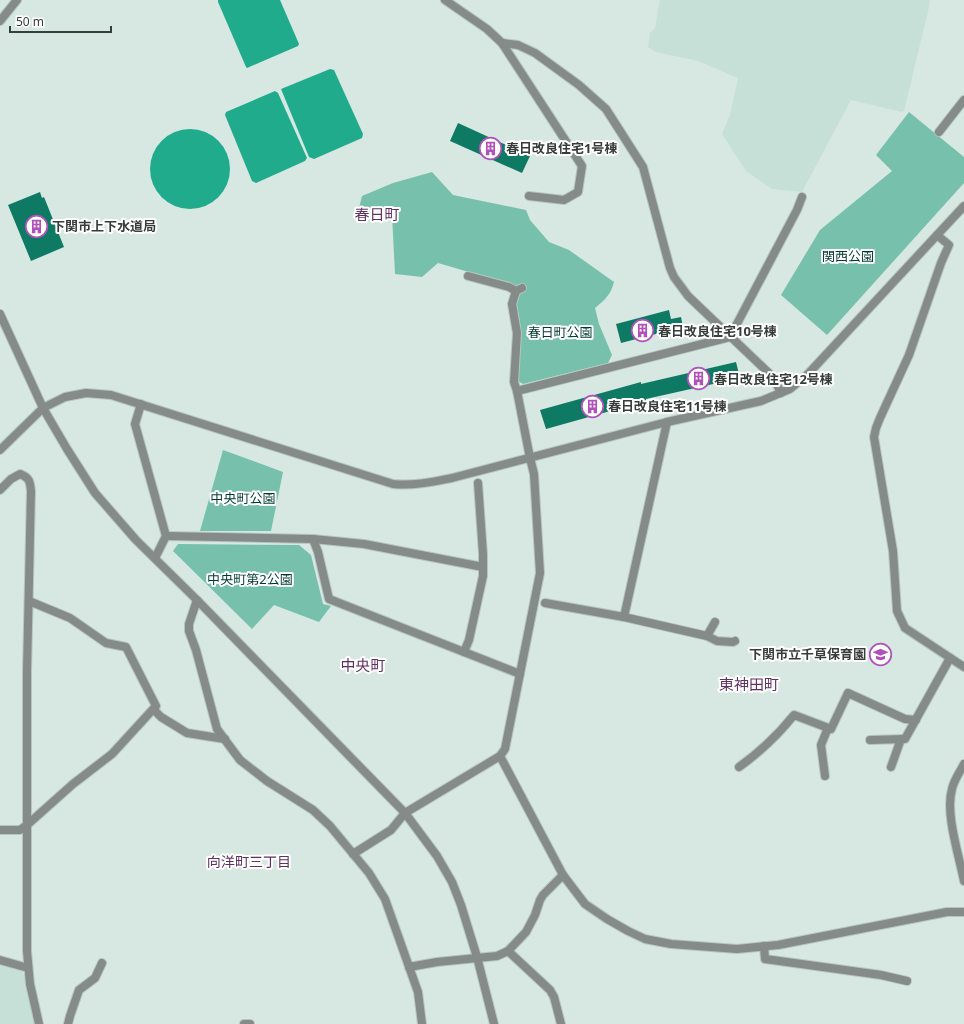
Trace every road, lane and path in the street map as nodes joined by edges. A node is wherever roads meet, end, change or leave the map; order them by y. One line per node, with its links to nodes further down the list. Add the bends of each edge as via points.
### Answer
1 (16, 0): 3 (street)
2 (445, 0): 4 (street, via 487,29)
3 (0, 21)
4 (502, 43): 7 (street, via 582,166 578,192 564,200); 13 (street, via 518,45 540,56 606,109 643,167 674,277 688,296)
5 (964, 100): 6 (street)
6 (939, 132)
7 (529, 196)
8 (802, 197): 13 (street)
9 (964, 206): 10 (street)
10 (937, 235): 15 (street, via 808,374); 35 (street, via 949,245 909,356 880,418 874,437 893,551 897,611 905,628)
11 (468, 276): 14 (street, via 519,289 512,304 517,333 514,382)
12 (0, 314): 17 (street)
13 (730, 337): 14 (street); 15 (street, via 773,378)
14 (518, 391): 20 (street)
15 (781, 393): 18 (street, via 761,401)
16 (141, 404): 17 (street, via 112,395 86,393 65,397); 20 (street, via 405,486); 23 (street, via 136,424)
17 (43, 408): 19 (street); 25 (street, via 95,493)
18 (667, 422): 20 (street); 30 (street)
19 (0, 450)
20 (530, 458): 37 (street, via 534,474 540,573)
21 (478, 483): 26 (street)
22 (0, 490): 28 (street, via 10,479 20,474 30,481)
23 (166, 536): 24 (street); 25 (street)
24 (313, 539): 26 (street, via 364,544); 34 (street, via 329,599)
25 (155, 558): 27 (street)
26 (483, 567): 34 (street)
27 (197, 600): 41 (street, via 189,631 218,729); 49 (street)
28 (30, 601): 38 (street, via 70,618 106,643 126,647 156,706); 50 (street)
29 (545, 603): 30 (street)
30 (624, 617): 32 (street)
31 (715, 622): 32 (street)
32 (706, 636): 33 (street, via 717,641)
33 (735, 641)
34 (464, 652): 37 (street)
35 (950, 658): 36 (street); 39 (street)
36 (964, 667)
37 (520, 674): 44 (street, via 508,738)
38 (154, 710): 41 (street, via 187,733); 50 (street, via 112,754)
39 (916, 720): 40 (street, via 906,719 848,693 831,729); 42 (street, via 905,739)
40 (828, 728): 46 (street, via 794,715 774,738); 48 (street, via 821,745)
41 (225, 739): 52 (street, via 240,760 267,781 313,810)
42 (901, 739): 43 (street); 47 (street)
43 (870, 740)
44 (500, 756): 49 (street); 53 (street)
45 (964, 764): 54 (street, via 955,780 950,800)
46 (739, 767)
47 (891, 767)
48 (825, 776)
49 (405, 813): 52 (street, via 391,830); 58 (street, via 437,856 452,882)
50 (27, 825): 51 (street, via 20,830); 62 (street)
51 (0, 830)
52 (353, 854): 61 (street, via 369,873 385,899)
53 (563, 875): 56 (street, via 585,904 645,939 671,944 737,949); 57 (street, via 543,895 526,932)
54 (964, 881)
55 (964, 912): 56 (street, via 947,912)
56 (764, 946): 63 (street, via 765,959)
57 (508, 951): 58 (street, via 497,956); 70 (street, via 550,990)
58 (478, 957): 61 (street); 69 (street)
59 (0, 960): 62 (street)
60 (102, 963): 65 (street, via 95,978 79,990)
61 (409, 967): 68 (street, via 418,992)
62 (28, 968): 64 (street)
63 (906, 981)
64 (39, 1024)
65 (68, 1024)
66 (244, 1024): 67 (street)
67 (250, 1024)
68 (422, 1024)
69 (494, 1024)
70 (561, 1024)

